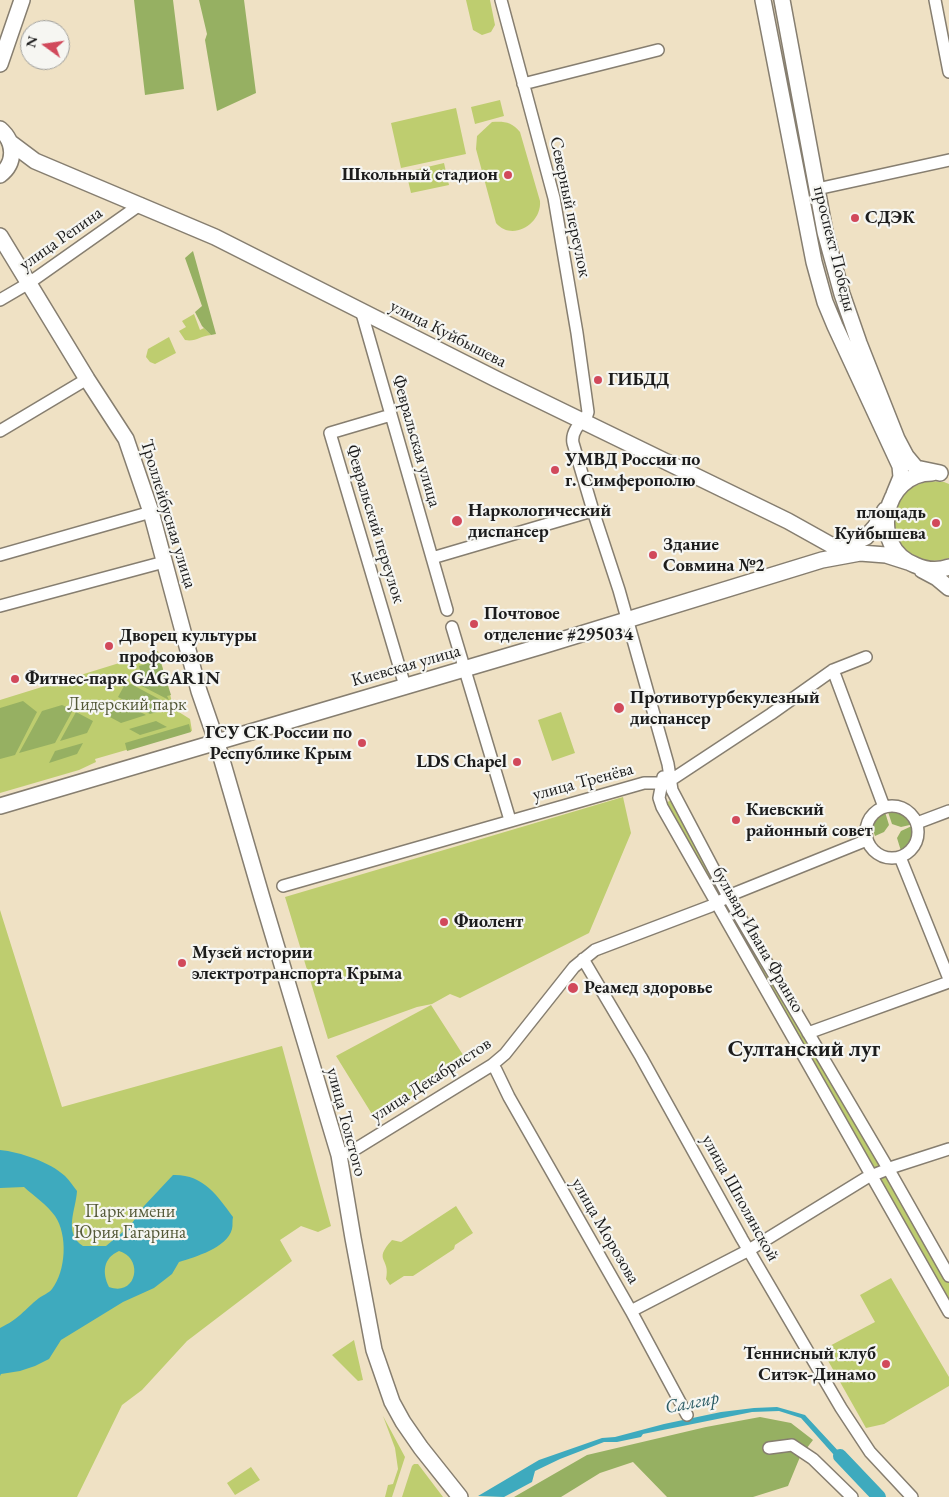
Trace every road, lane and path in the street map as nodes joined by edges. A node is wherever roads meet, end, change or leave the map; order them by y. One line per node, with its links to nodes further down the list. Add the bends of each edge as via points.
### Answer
1 (22, 0): 6 (main road)
2 (502, 0): 10 (street, Северный переулок)
3 (763, 0): 27 (main road, проспект Победы, via 814,262 825,302 900,466 901,478)
4 (782, 0): 16 (main road, проспект Победы)
5 (935, 0): 9 (street)
6 (6, 30): 8 (main road)
7 (658, 50): 10 (street)
8 (0, 64)
9 (949, 72)
10 (523, 84): 24 (street, Северный переулок, via 554,198 588,405 586,418)
11 (0, 129): 12 (main road)
12 (10, 143): 14 (main road, улица Куйбышева); 15 (main road, via 11,159)
13 (949, 160): 16 (street)
14 (35, 161): 15 (main road, via 21,163); 17 (main road, улица Куйбышева)
15 (3, 172)
16 (817, 189): 26 (main road, проспект Победы, via 842,294 896,439 916,468)
17 (141, 204): 19 (street, улица Репина); 21 (main road, улица Куйбышева, via 215,237)
18 (0, 236): 19 (main road, Троллейбусная улица)
19 (29, 283): 20 (street, улица Репина); 22 (main road, Троллейбусная улица)
20 (0, 300)
21 (360, 310): 23 (street, Февральская улица); 24 (main road, улица Куйбышева)
22 (87, 378): 25 (street); 29 (main road, Троллейбусная улица, via 126,439)
23 (391, 415): 32 (street, Февральская улица); 45 (street, Февральский переулок, via 330,433)
24 (581, 422): 28 (street, бульвар Ивана Франко, via 572,438); 30 (main road, улица Куйбышева, via 788,521)
25 (0, 431)
26 (944, 474): 27 (main road, via 918,475 905,483)
27 (891, 499): 30 (main road, Киевская улица, via 866,537); 35 (main road, via 886,513 886,530 895,550)
28 (592, 510): 32 (street); 40 (street, бульвар Ивана Франко)
29 (151, 512): 31 (street); 34 (main road, Троллейбусная улица)
30 (840, 550): 33 (main road, Киевская улица)
31 (0, 555)
32 (432, 558): 39 (street, Февральская улица)
33 (822, 560): 35 (main road, Киевская улица, via 860,553 886,555); 40 (main road, Киевская улица)
34 (164, 562): 38 (street); 46 (main road, Троллейбусная улица, via 199,691)
35 (910, 563): 36 (main road, via 924,569); 37 (main road)
36 (949, 567)
37 (949, 588)
38 (0, 606)
39 (447, 610)
40 (628, 620): 43 (main road, Киевская улица); 47 (street, бульвар Ивана Франко, via 668,764)
41 (452, 627): 43 (street)
42 (866, 657): 44 (street, улица Тренёва)
43 (464, 669): 45 (main road, Киевская улица); 51 (street)
44 (833, 670): 47 (street, улица Тренёва); 49 (street)
45 (405, 686): 46 (main road, Киевская улица)
46 (217, 742): 48 (main road, Киевская улица); 63 (main road, улица Толстого)
47 (666, 781): 51 (street, улица Тренёва, via 644,783); 56 (street, бульвар Ивана Франко); 57 (street, бульвар Ивана Франко, via 660,803)
48 (0, 806)
49 (884, 807): 52 (street, via 904,808); 53 (street, via 869,820)
50 (949, 812): 52 (street)
51 (510, 820): 55 (street, улица Тренёва)
52 (917, 824): 54 (street, via 916,844)
53 (867, 840): 54 (street, via 880,855); 56 (street, улица Декабристов)
54 (900, 856): 59 (street)
55 (283, 886)
56 (728, 896): 57 (street, улица Декабристов); 60 (street, бульвар Ивана Франко)
57 (716, 903): 58 (street, улица Декабристов, via 595,950); 65 (street, бульвар Ивана Франко)
58 (583, 958): 61 (street, улица Декабристов, via 505,1054); 66 (street, улица Шполянской)
59 (949, 981): 60 (street)
60 (808, 1033): 64 (street, бульвар Ивана Франко)
61 (492, 1065): 63 (street, улица Декабристов, via 354,1150); 68 (street, улица Морозова)
62 (949, 1149): 64 (street)
63 (339, 1155): 72 (main road, улица Толстого, via 374,1350 392,1402 402,1422)
64 (889, 1170): 65 (street); 67 (street, бульвар Ивана Франко)
65 (872, 1176): 66 (street); 69 (street, бульвар Ивана Франко)
66 (749, 1250): 68 (street); 74 (street, улица Шполянской, via 870,1452)
67 (949, 1276)
68 (631, 1311): 70 (street, улица Морозова)
69 (949, 1312)
70 (687, 1416)
71 (769, 1448): 73 (street, via 792,1445 813,1459)
72 (458, 1494)
73 (845, 1495)
74 (912, 1497)

